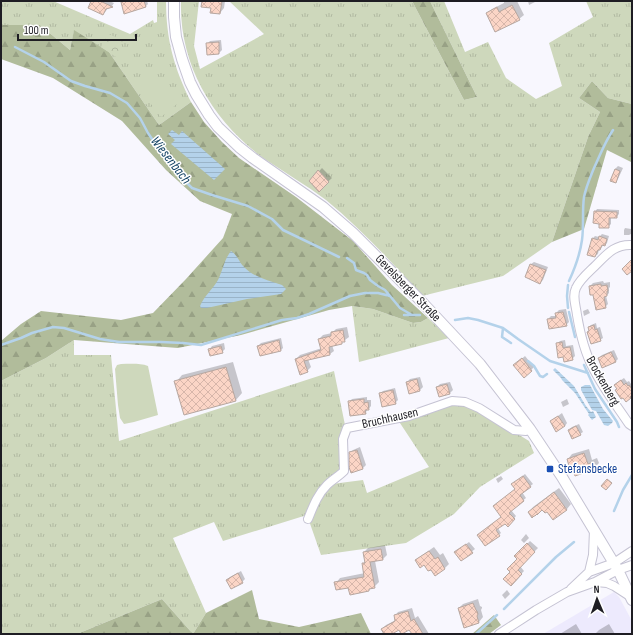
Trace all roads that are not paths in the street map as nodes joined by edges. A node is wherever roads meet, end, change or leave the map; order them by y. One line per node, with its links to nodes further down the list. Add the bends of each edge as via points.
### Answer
1 (174, 1): 4 (main road, Gevelsberger Straße, via 176,37 186,71 196,94 218,127 239,148 323,207 368,248 480,364)
2 (632, 245): 3 (street, Brockenberg, via 624,245 609,251 579,282 574,298 581,337 592,367)
3 (631, 424)
4 (530, 429): 5 (street, Bruchhausen, via 526,432 514,430 478,408 465,402 452,401 409,416 347,428 343,439 344,471 319,494); 6 (main road, Gevelsberger Straße)
5 (308, 519)
6 (594, 530): 9 (main road, Gevelsberger Straße); 10 (street)
7 (632, 551): 9 (street)
8 (632, 565): 9 (street)
9 (616, 566): 10 (street); 11 (street); 13 (main road, Gevelsberger Straße)
10 (589, 572): 12 (street)
11 (595, 582): 12 (street); 13 (street, via 607,583)
12 (566, 592): 14 (street)
13 (632, 596)
14 (499, 634)

